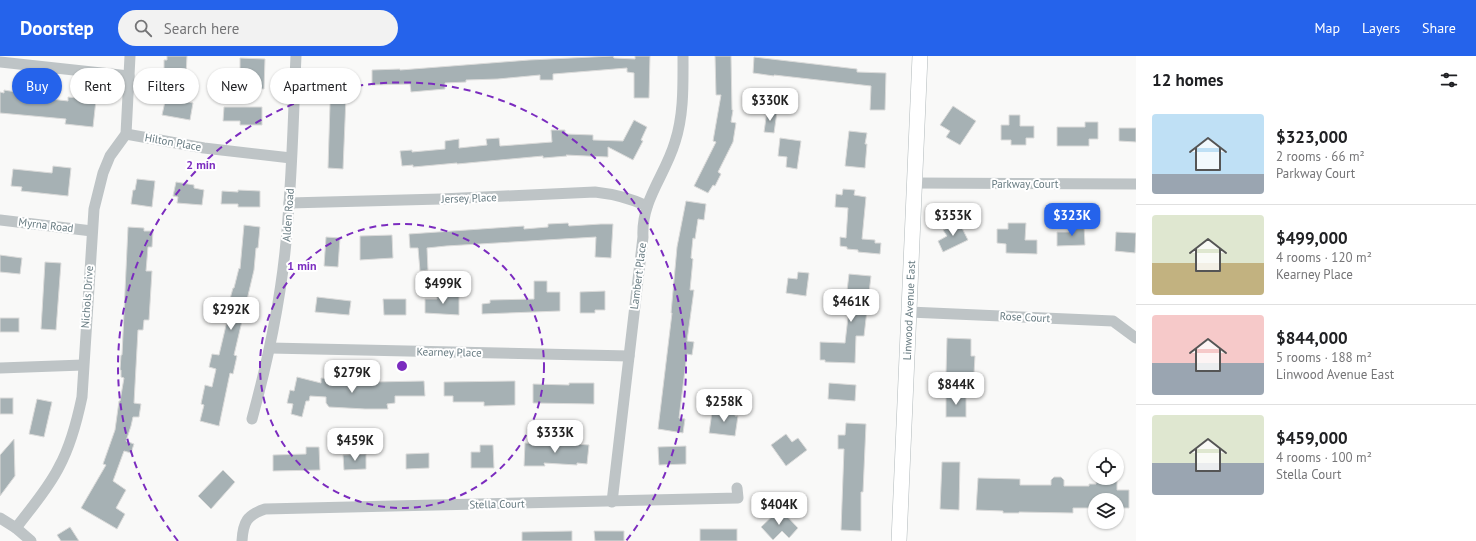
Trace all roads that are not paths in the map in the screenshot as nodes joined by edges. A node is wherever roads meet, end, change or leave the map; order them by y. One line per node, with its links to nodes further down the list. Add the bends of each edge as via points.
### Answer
1 (130, 56): 6 (street)
2 (296, 56): 8 (street, Alden Road)
3 (683, 56): 12 (street, Lambert Place, via 683,101 676,142)
4 (920, 56): 9 (main road, Linwood Avenue East)
5 (0, 62): 6 (street)
6 (129, 76): 7 (street)
7 (126, 134): 8 (street, Hilton Place, via 204,148); 14 (street, Nichols Drive, via 110,156 102,174)
8 (291, 158): 11 (street, Alden Road)
9 (915, 183): 10 (street, Parkway Court); 15 (main road, Linwood Avenue East)
10 (1136, 184)
11 (289, 203): 12 (street, Jersey Place, via 595,192 613,194); 17 (street, Alden Road, via 279,301)
12 (647, 206): 18 (street, Lambert Place)
13 (0, 220): 14 (street, Myrna Road)
14 (92, 231): 19 (street, Nichols Drive)
15 (909, 312): 16 (street, Rose Court, via 1113,322); 28 (main road, Linwood Avenue East)
16 (1136, 338)
17 (270, 348): 18 (street, Kearney Place); 21 (street, Alden Road)
18 (629, 356): 23 (street, Lambert Place)
19 (83, 366): 20 (street); 25 (street, Nichols Drive, via 82,397 69,448 47,488)
20 (0, 368)
21 (252, 418)
22 (737, 488): 23 (street, Stella Court, via 738,498)
23 (612, 502): 27 (street, Stella Court, via 265,509 249,517)
24 (0, 518): 25 (street)
25 (16, 528): 26 (street)
26 (31, 541)
27 (242, 541)
28 (899, 541)

